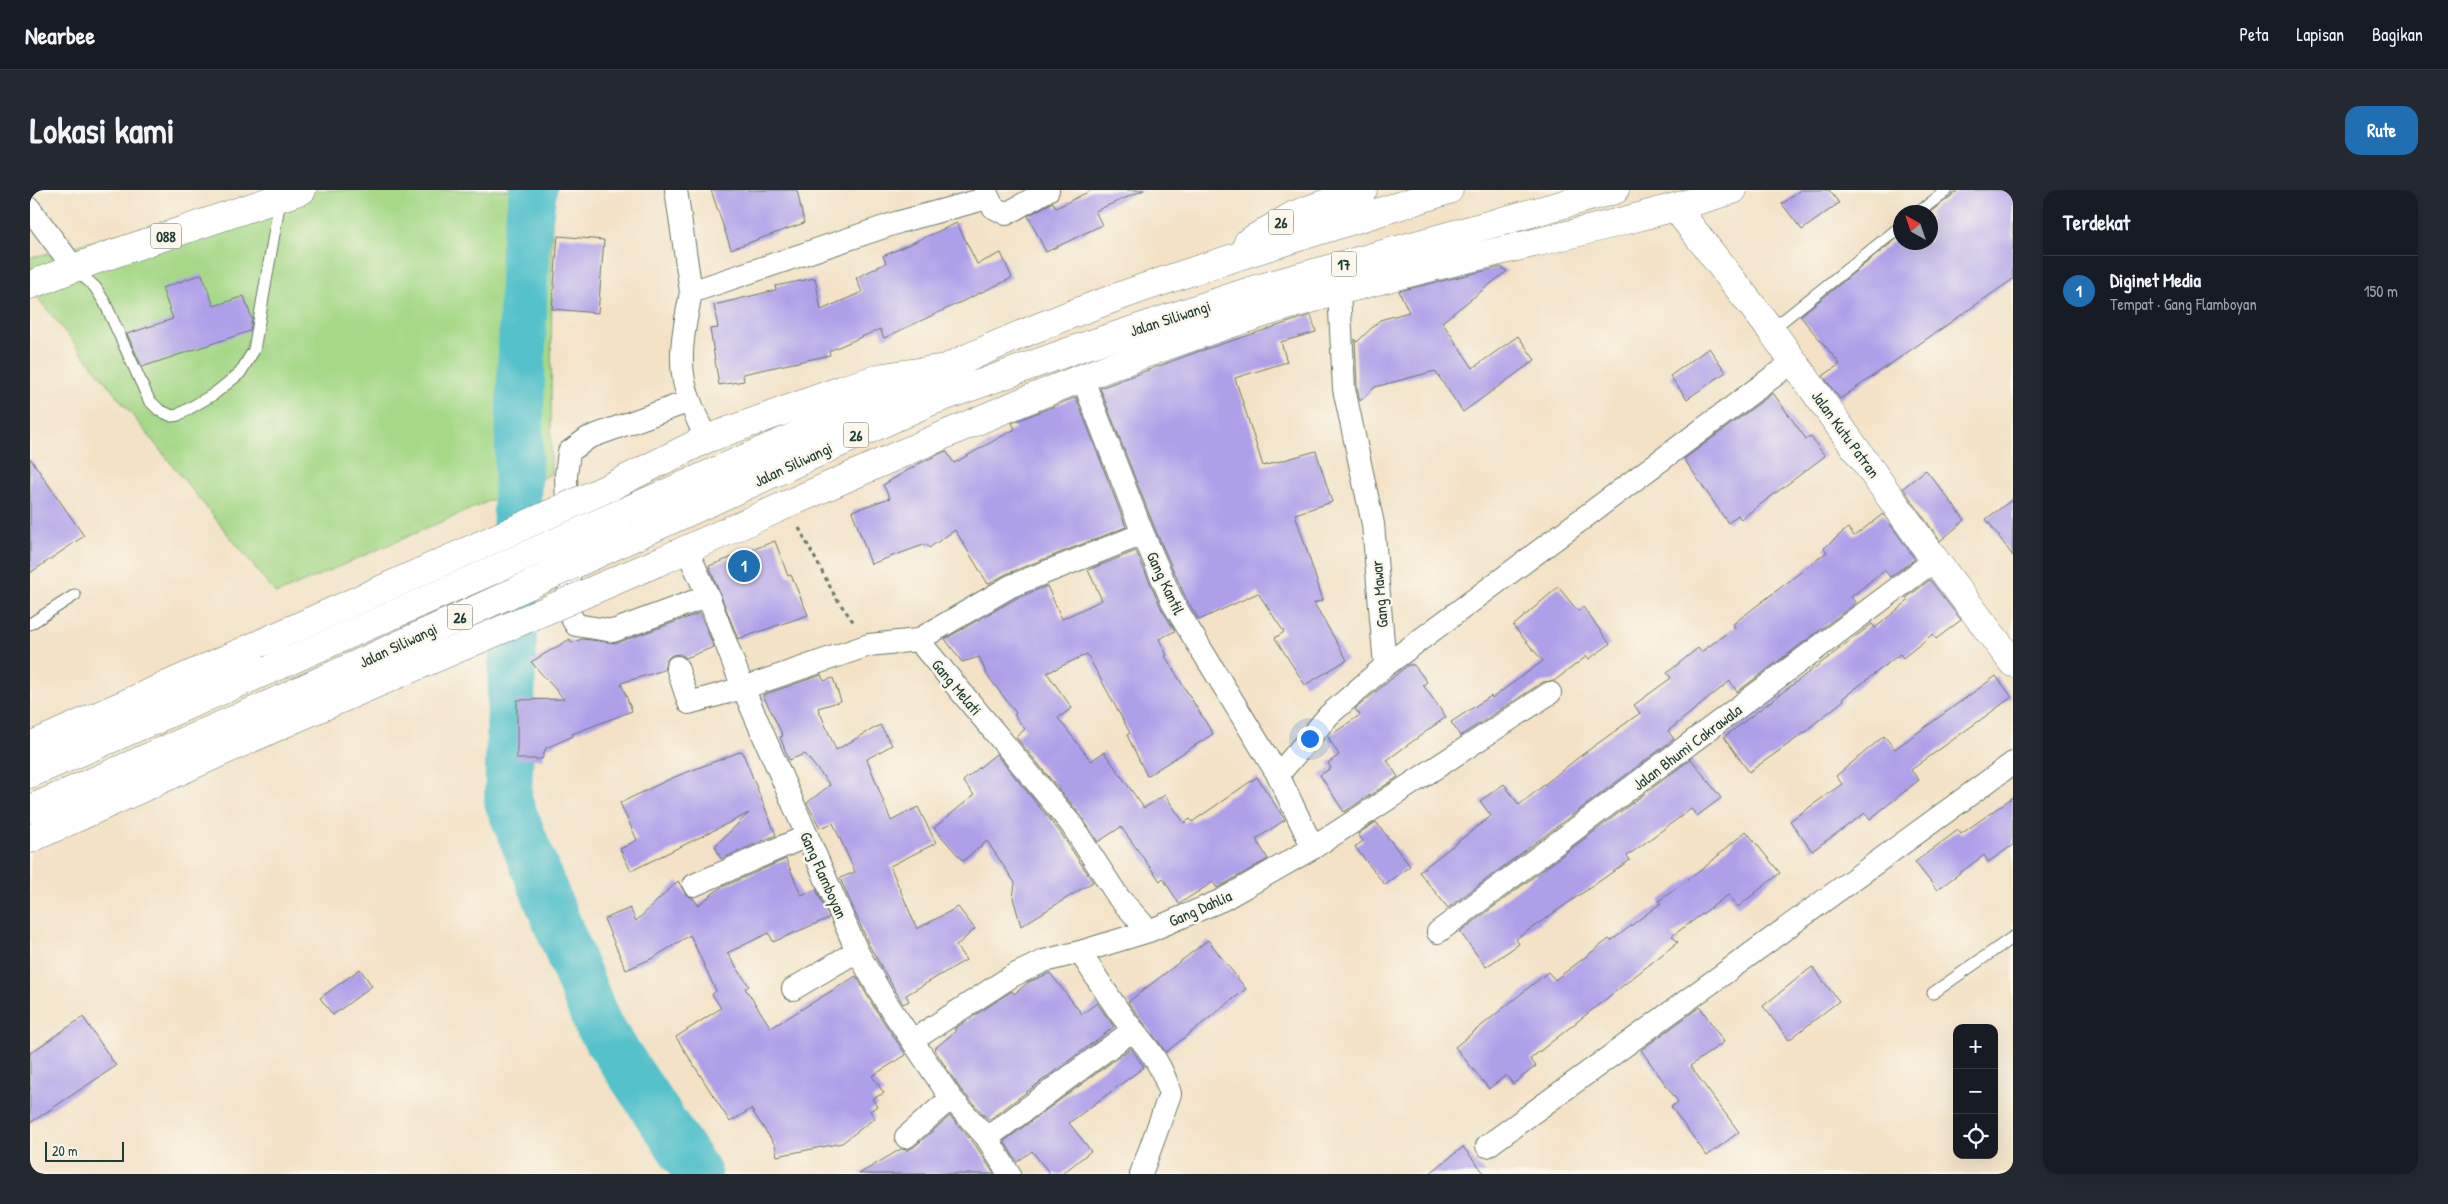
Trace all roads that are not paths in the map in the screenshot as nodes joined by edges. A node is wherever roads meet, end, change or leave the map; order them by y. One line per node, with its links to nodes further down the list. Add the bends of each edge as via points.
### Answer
1 (676, 190): 18 (street)
2 (1048, 190): 9 (street, via 1006,214 993,207)
3 (1449, 190): 14 (main road, Jalan Siliwangi / 17)
4 (1615, 190): 20 (main road, Jalan Siliwangi / 17, via 1256,289)
5 (1733, 190): 11 (main road)
6 (1947, 190): 10 (lane)
7 (1353, 192): 14 (main road, 26, via 1294,214)
8 (291, 194): 15 (main road, 088); 15 (lane, via 254,350 240,373 214,394 178,414 172,416 159,410 149,400 105,303 95,287)
9 (987, 194): 18 (street)
10 (1928, 205)
11 (1676, 208): 17 (main road); 19 (main road, Jalan Kutu Patran)
12 (30, 209): 15 (street)
13 (1893, 233): 19 (lane)
14 (1206, 267): 22 (main road, Jalan Siliwangi / 26, via 1092,307)
15 (74, 268): 16 (main road, 088)
16 (30, 285)
17 (1339, 291): 23 (main road, via 1264,313); 34 (street, Gang Mawar, via 1344,389 1373,524)
18 (691, 292): 24 (street, via 683,333 684,379)
19 (1771, 330): 21 (main road, Jalan Kutu Patran)
20 (1079, 348): 39 (main road, Jalan Siliwangi / 26, bridge, via 929,402 638,535)
21 (1794, 361): 28 (main road, Jalan Kutu Patran); 34 (street)
22 (946, 368): 25 (main road, via 883,377); 38 (main road, Jalan Siliwangi / 26, bridge, via 269,670)
23 (1082, 378): 26 (street, Gang Kantil); 27 (main road)
24 (690, 401): 25 (street); 30 (street, via 588,438 569,452 566,475 570,615 576,624 613,631)
25 (706, 439): 38 (main road, bridge, via 610,486 264,642)
26 (1143, 534): 32 (street, via 1011,586); 44 (street, Gang Kantil, via 1174,606)
27 (687, 550): 30 (street, Gang Flamboyan); 39 (main road, bridge)
28 (1936, 560): 33 (main road, Jalan Kutu Patran); 53 (street, Jalan Bhumi Cakrawala)
29 (75, 595): 31 (lane)
30 (708, 596): 36 (street, Gang Flamboyan)
31 (30, 624)
32 (918, 640): 36 (street, via 869,645); 52 (street, Gang Melati, via 1071,824 1119,898)
33 (2013, 663)
34 (1385, 666): 44 (street, via 1329,715)
35 (677, 667): 36 (street, via 689,703)
36 (743, 688): 48 (street, Gang Flamboyan)
37 (1550, 693): 50 (street, Gang Dahlia)
38 (149, 709): 41 (main road); 43 (main road, Jalan Siliwangi / 26)
39 (286, 709): 40 (main road, Jalan Siliwangi / 26); 46 (main road, 26)
40 (214, 729): 45 (main road, Jalan Siliwangi / 26); 46 (main road, 26, via 187,751)
41 (30, 746)
42 (2013, 763): 64 (street)
43 (30, 774)
44 (1278, 774): 50 (street)
45 (101, 779): 46 (main road, 26); 47 (main road, Jalan Siliwangi / 26)
46 (162, 780): 49 (main road)
47 (30, 809)
48 (807, 836): 51 (street); 55 (street, Gang Flamboyan)
49 (30, 840)
50 (1313, 848): 52 (street, Gang Dahlia, via 1222,900)
51 (694, 885)
52 (1149, 931): 56 (street, Gang Dahlia)
53 (1438, 932)
54 (2013, 937): 58 (lane)
55 (857, 951): 57 (street); 60 (street, Gang Flamboyan, via 886,1002)
56 (1080, 952): 59 (street); 60 (street, Gang Dahlia, via 1044,961 1012,976)
57 (793, 989)
58 (1933, 993)
59 (1133, 1030): 63 (street); 66 (street, via 1158,1061 1170,1094)
60 (913, 1040): 61 (street, Gang Flamboyan)
61 (951, 1098): 62 (street); 63 (street, Gang Flamboyan)
62 (906, 1137)
63 (987, 1138): 65 (street, Gang Flamboyan)
64 (1487, 1146)
65 (1009, 1174)
66 (1141, 1174)

